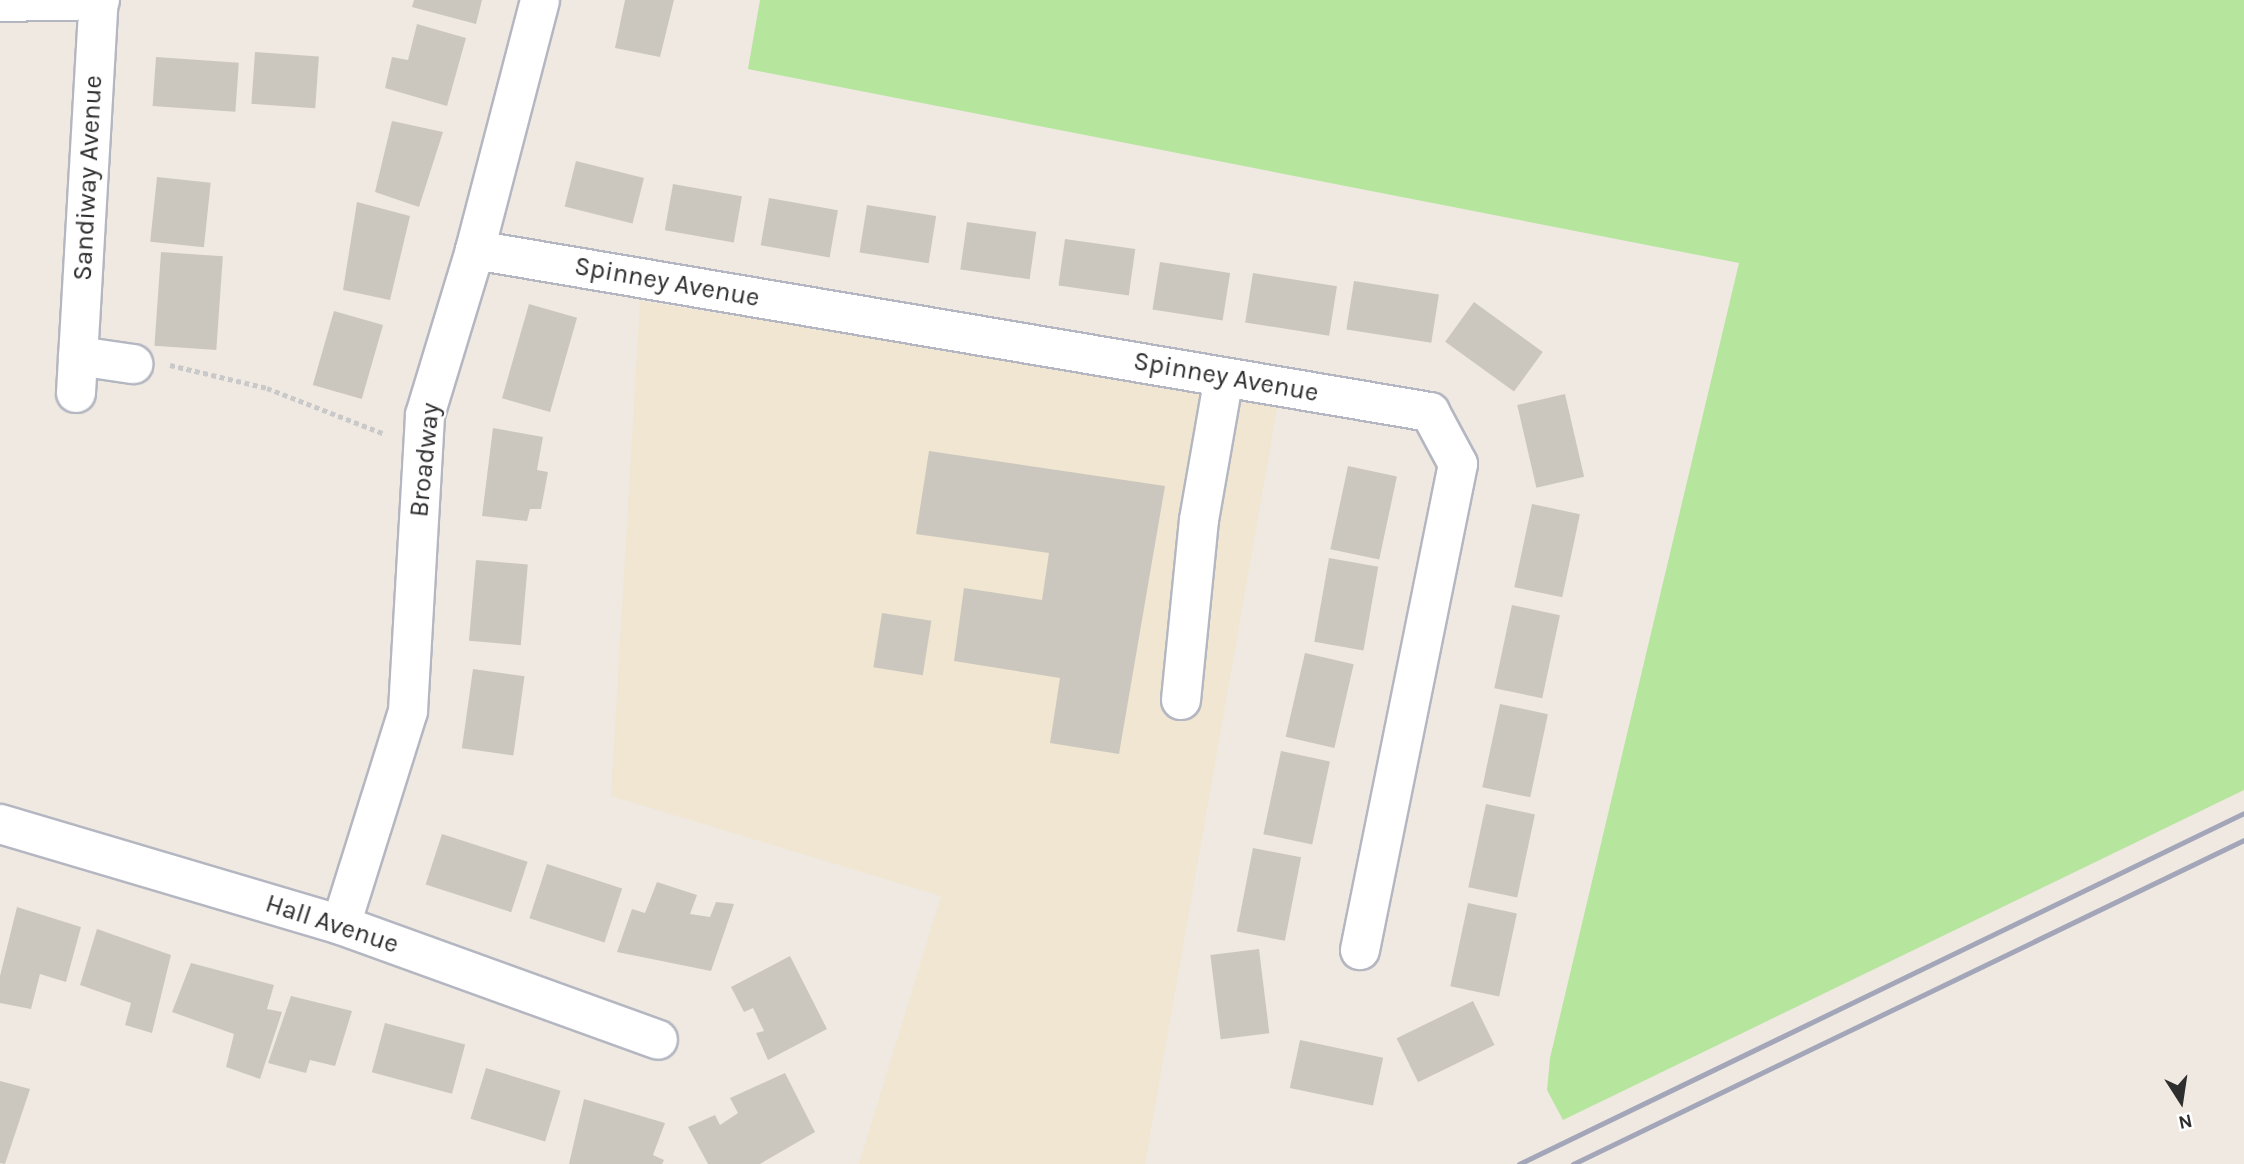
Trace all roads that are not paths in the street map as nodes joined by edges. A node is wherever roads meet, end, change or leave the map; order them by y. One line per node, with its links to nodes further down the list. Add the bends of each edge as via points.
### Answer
1 (99, 0): 3 (street, Sandiway Avenue); 5 (street, Sandiway Avenue)
2 (540, 0): 4 (street, Broadway)
3 (0, 2)
4 (475, 250): 7 (street, Spinney Avenue); 11 (street, Broadway, via 425,415 408,711)
5 (78, 356): 6 (street); 8 (street, Sandiway Avenue)
6 (133, 364)
7 (1224, 377): 9 (street, via 1199,520); 12 (street, Spinney Avenue, via 1430,412 1458,464)
8 (76, 393)
9 (1181, 700)
10 (0, 824): 11 (street, Hall Avenue)
11 (341, 925): 13 (street, Hall Avenue)
12 (1360, 950)
13 (658, 1040)

